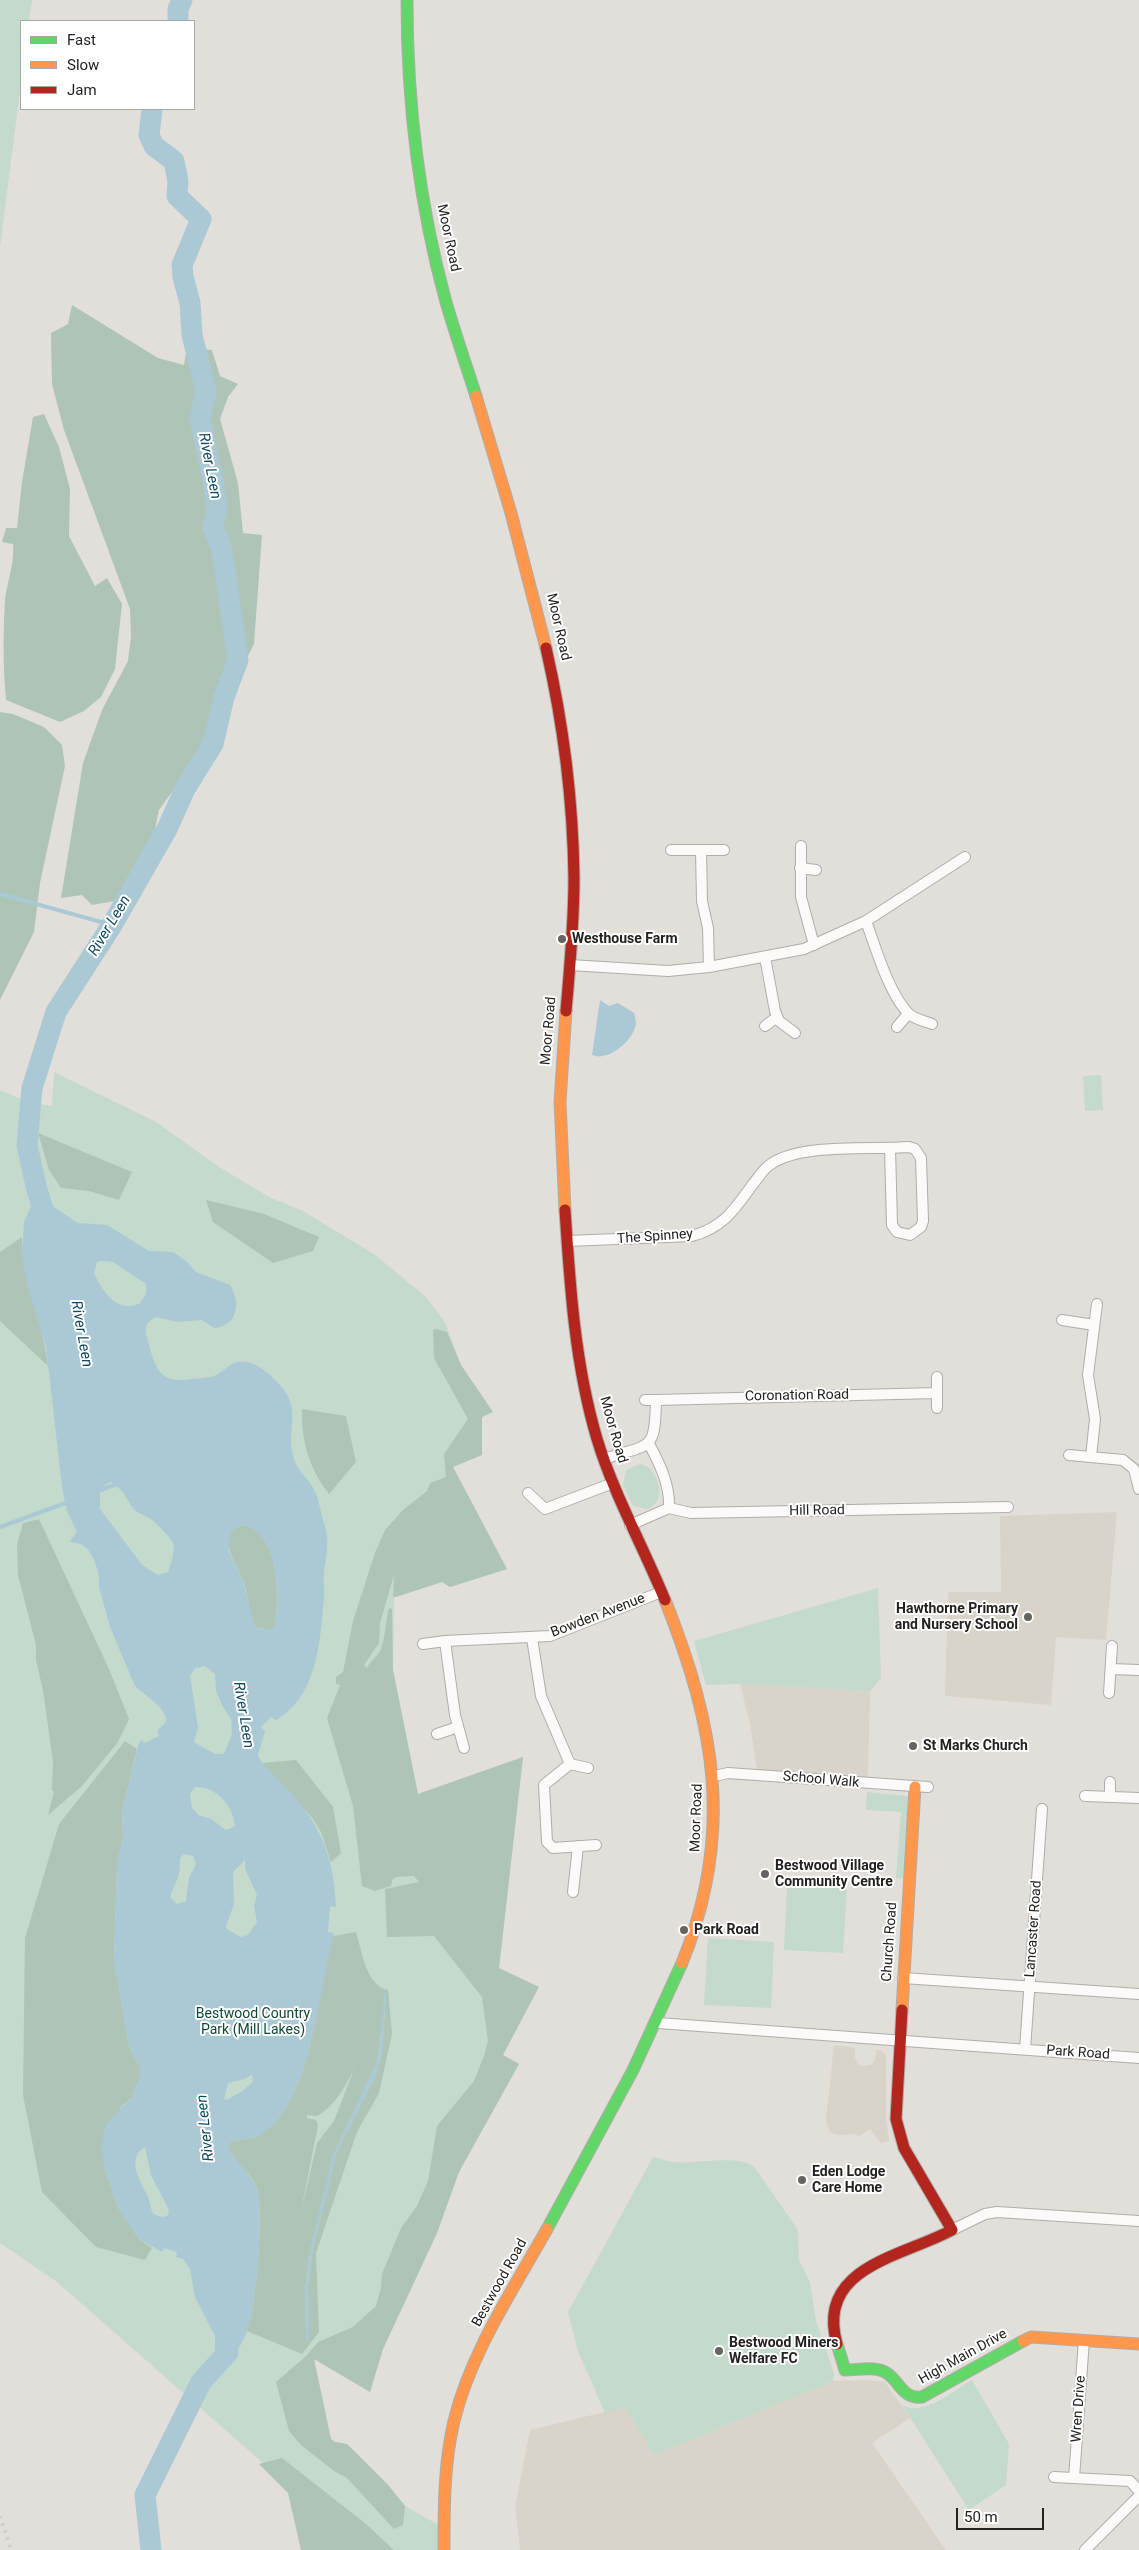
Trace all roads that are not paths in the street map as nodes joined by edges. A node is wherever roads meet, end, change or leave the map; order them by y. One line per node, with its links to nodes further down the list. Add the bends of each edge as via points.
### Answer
1 (407, 0): 12 (main road, Moor Road, via 407,59 413,131 435,255 530,574 557,694 574,877)
2 (801, 846): 7 (street)
3 (671, 850): 4 (street)
4 (701, 850): 5 (street); 13 (street)
5 (724, 850)
6 (965, 857): 9 (street)
7 (800, 868): 8 (street); 10 (street, via 803,913)
8 (816, 870)
9 (866, 921): 10 (street); 14 (street, via 880,961)
10 (814, 946): 11 (street)
11 (765, 957): 13 (street); 15 (street)
12 (570, 965): 13 (street, via 668,971); 21 (main road, Moor Road, via 560,1089)
13 (709, 967)
14 (908, 1014): 16 (street); 18 (street)
15 (777, 1017): 17 (street); 19 (street)
16 (932, 1024)
17 (765, 1026)
18 (897, 1027)
19 (795, 1033)
20 (890, 1148): 20 (street, The Spinney, via 916,1149 921,1158 923,1220 921,1227 910,1235 897,1232 892,1225); 21 (street, The Spinney, via 805,1151 784,1157 763,1170 725,1220 705,1233)
21 (566, 1241): 33 (main road, Moor Road, via 579,1353 594,1429)
22 (1096, 1304): 24 (street)
23 (1062, 1320): 24 (street)
24 (1094, 1324): 32 (street, via 1088,1375 1095,1419)
25 (937, 1377): 26 (street)
26 (937, 1393): 28 (street, Coronation Road); 29 (street)
27 (645, 1400): 28 (street, Coronation Road)
28 (656, 1400): 30 (street, via 655,1434)
29 (937, 1408)
30 (649, 1444): 33 (street); 38 (street, via 670,1495)
31 (1069, 1455): 32 (street)
32 (1091, 1457): 35 (street, via 1129,1463 1134,1469)
33 (604, 1459): 34 (main road, Moor Road)
34 (613, 1483): 36 (street, via 545,1509); 39 (main road, Moor Road)
35 (1139, 1489)
36 (528, 1492)
37 (1008, 1507): 38 (street, Hill Road, via 691,1513)
38 (669, 1508): 39 (street)
39 (630, 1525): 40 (main road, Moor Road)
40 (661, 1592): 41 (street, Bowden Avenue, via 550,1636); 53 (main road, Moor Road, via 700,1708)
41 (532, 1638): 42 (street, Bowden Avenue); 51 (street, via 541,1696)
42 (445, 1642): 43 (street, Bowden Avenue); 48 (street)
43 (422, 1644)
44 (1112, 1646): 45 (street)
45 (1111, 1669): 46 (street); 47 (street)
46 (1139, 1670)
47 (1110, 1692)
48 (458, 1727): 49 (street); 50 (street)
49 (437, 1734)
50 (464, 1748)
51 (570, 1764): 52 (street); 62 (street, via 544,1785 547,1842 553,1848)
52 (588, 1768)
53 (714, 1776): 55 (street, School Walk, via 728,1773); 67 (main road, Moor Road, via 714,1825 709,1872 690,1940)
54 (1110, 1782): 58 (street)
55 (915, 1786): 56 (street, School Walk); 64 (main road, Church Road)
56 (928, 1787)
57 (1085, 1796): 58 (street)
58 (1110, 1797): 59 (street)
59 (1139, 1798)
60 (1042, 1808): 65 (street, Lancaster Road)
61 (596, 1845): 62 (street)
62 (578, 1846): 63 (street)
63 (573, 1892)
64 (903, 1978): 65 (street); 68 (main road, Church Road)
65 (1030, 1987): 66 (street); 70 (street, Lancaster Road)
66 (1139, 1994)
67 (658, 2023): 68 (street, Park Road); 69 (main road, Moor Road)
68 (899, 2040): 70 (street, Park Road); 73 (main road, via 896,2119 899,2135)
69 (645, 2049): 80 (main road, Bestwood Road, via 466,2380 450,2436 444,2486)
70 (1025, 2049): 71 (street, Park Road)
71 (1139, 2058)
72 (1139, 2221): 73 (street, High Main Drive, via 997,2212 985,2214)
73 (952, 2230): 74 (main road, High Main Drive, via 918,2248 877,2262 845,2286 833,2315 835,2337 845,2370 880,2369 887,2372 904,2394 914,2399 1025,2339 1039,2336)
74 (1084, 2340): 75 (main road, High Main Drive); 77 (street, Wren Drive)
75 (1139, 2344)
76 (1054, 2476): 77 (street)
77 (1074, 2478): 78 (street, via 1130,2481)
78 (1139, 2491)
79 (1139, 2496): 81 (street)
80 (444, 2550)
81 (1085, 2550)

